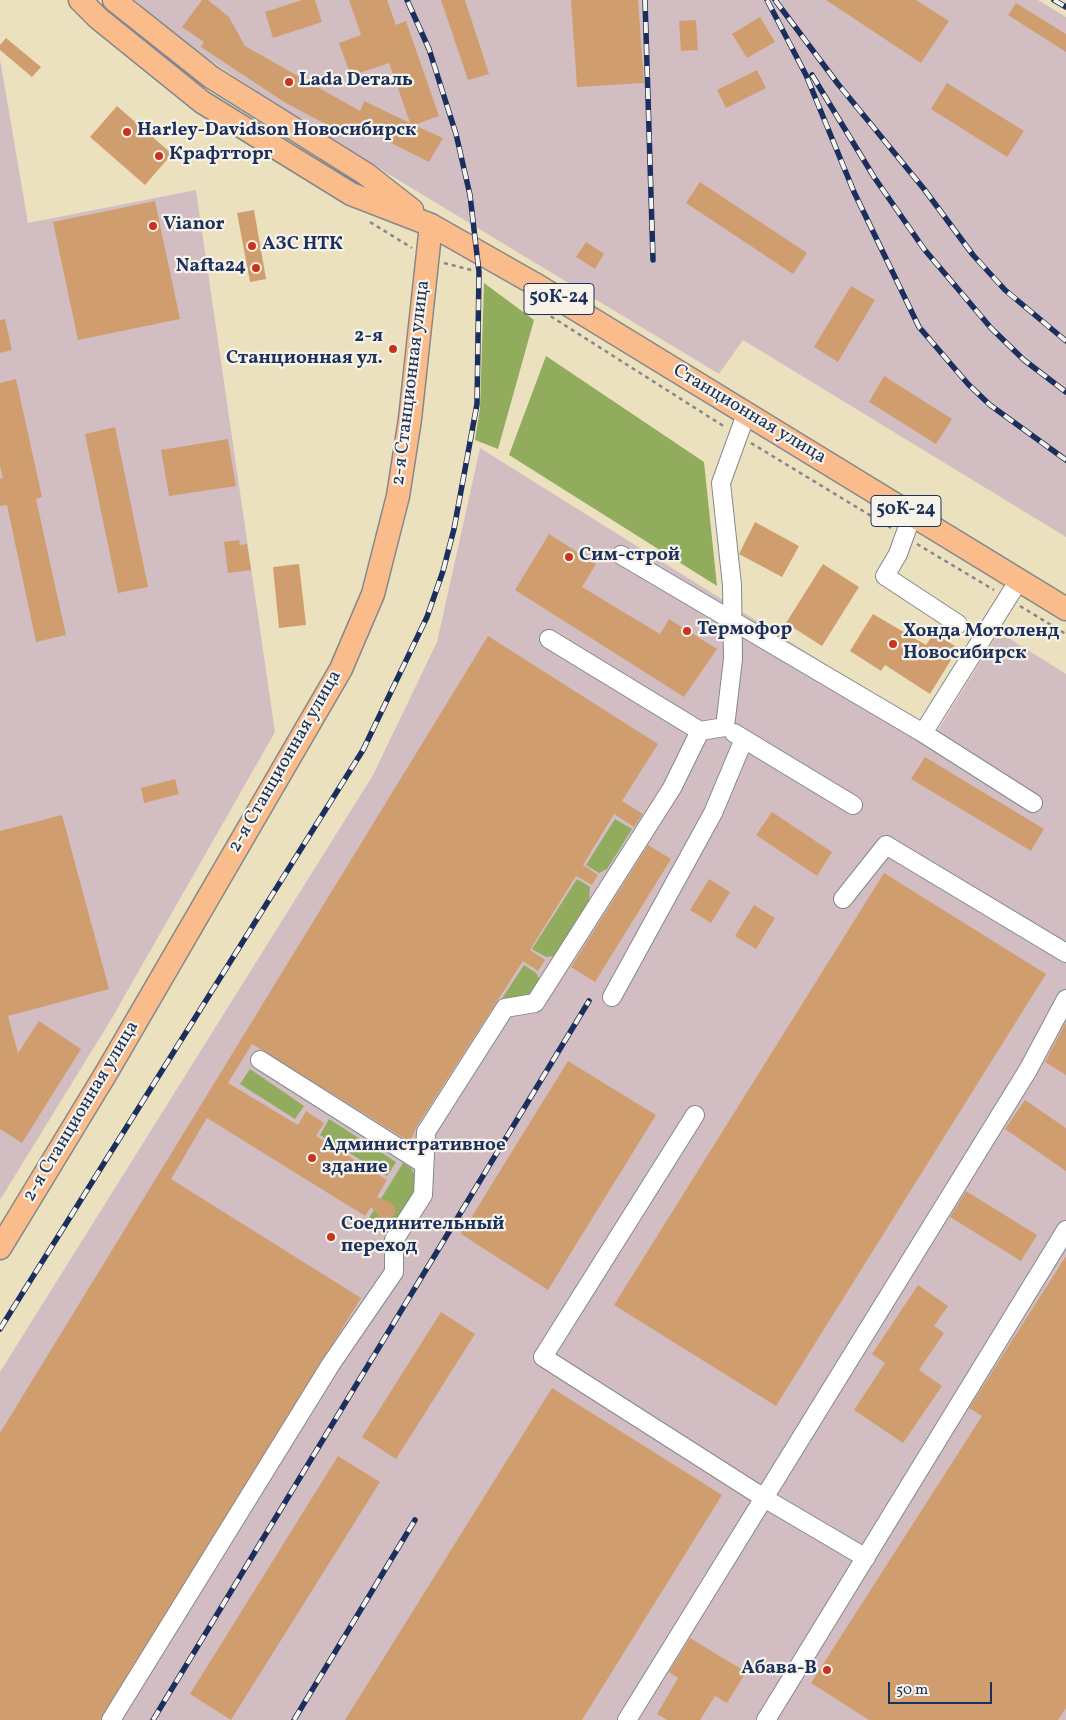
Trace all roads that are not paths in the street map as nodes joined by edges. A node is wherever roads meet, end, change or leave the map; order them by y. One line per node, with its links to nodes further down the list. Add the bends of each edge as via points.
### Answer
1 (80, 0): 3 (main road, Станционная улица / 50К-24, via 202,102 350,194)
2 (114, 0): 3 (main road, Станционная улица / 50К-24, via 211,77 366,174)
3 (430, 225): 4 (main road, Станционная улица / 50К-24, via 533,283); 26 (main road, 2-я Станционная улица, via 410,419 398,496 373,594 341,669 108,1070)
4 (746, 414): 5 (main road, Станционная улица / 50К-24); 9 (lane, via 721,483 732,585)
5 (912, 515): 7 (main road, Станционная улица / 50К-24); 10 (lane, via 898,554 884,576)
6 (621, 555): 9 (lane)
7 (1019, 580): 8 (main road, Станционная улица / 50К-24); 14 (lane)
8 (1066, 609)
9 (731, 619): 12 (lane, via 733,659); 14 (lane)
10 (958, 624)
11 (549, 639): 13 (lane)
12 (725, 727): 13 (lane); 15 (lane)
13 (700, 730): 24 (lane, via 672,788 535,1003 505,1008 426,1132)
14 (923, 732): 16 (lane)
15 (744, 739): 17 (lane); 20 (lane, via 713,813)
16 (1033, 803)
17 (853, 805)
18 (843, 899): 19 (lane, via 886,846)
19 (1066, 953)
20 (612, 997)
21 (1066, 999): 27 (lane, via 1028,1070)
22 (260, 1060): 24 (lane)
23 (695, 1115): 27 (lane, via 543,1357)
24 (424, 1164): 29 (lane, via 423,1195 394,1240 394,1272 331,1364)
25 (1066, 1230): 28 (lane)
26 (0, 1248)
27 (764, 1498): 28 (lane); 30 (lane)
28 (866, 1558): 31 (lane)
29 (111, 1720)
30 (627, 1720)
31 (767, 1720)

